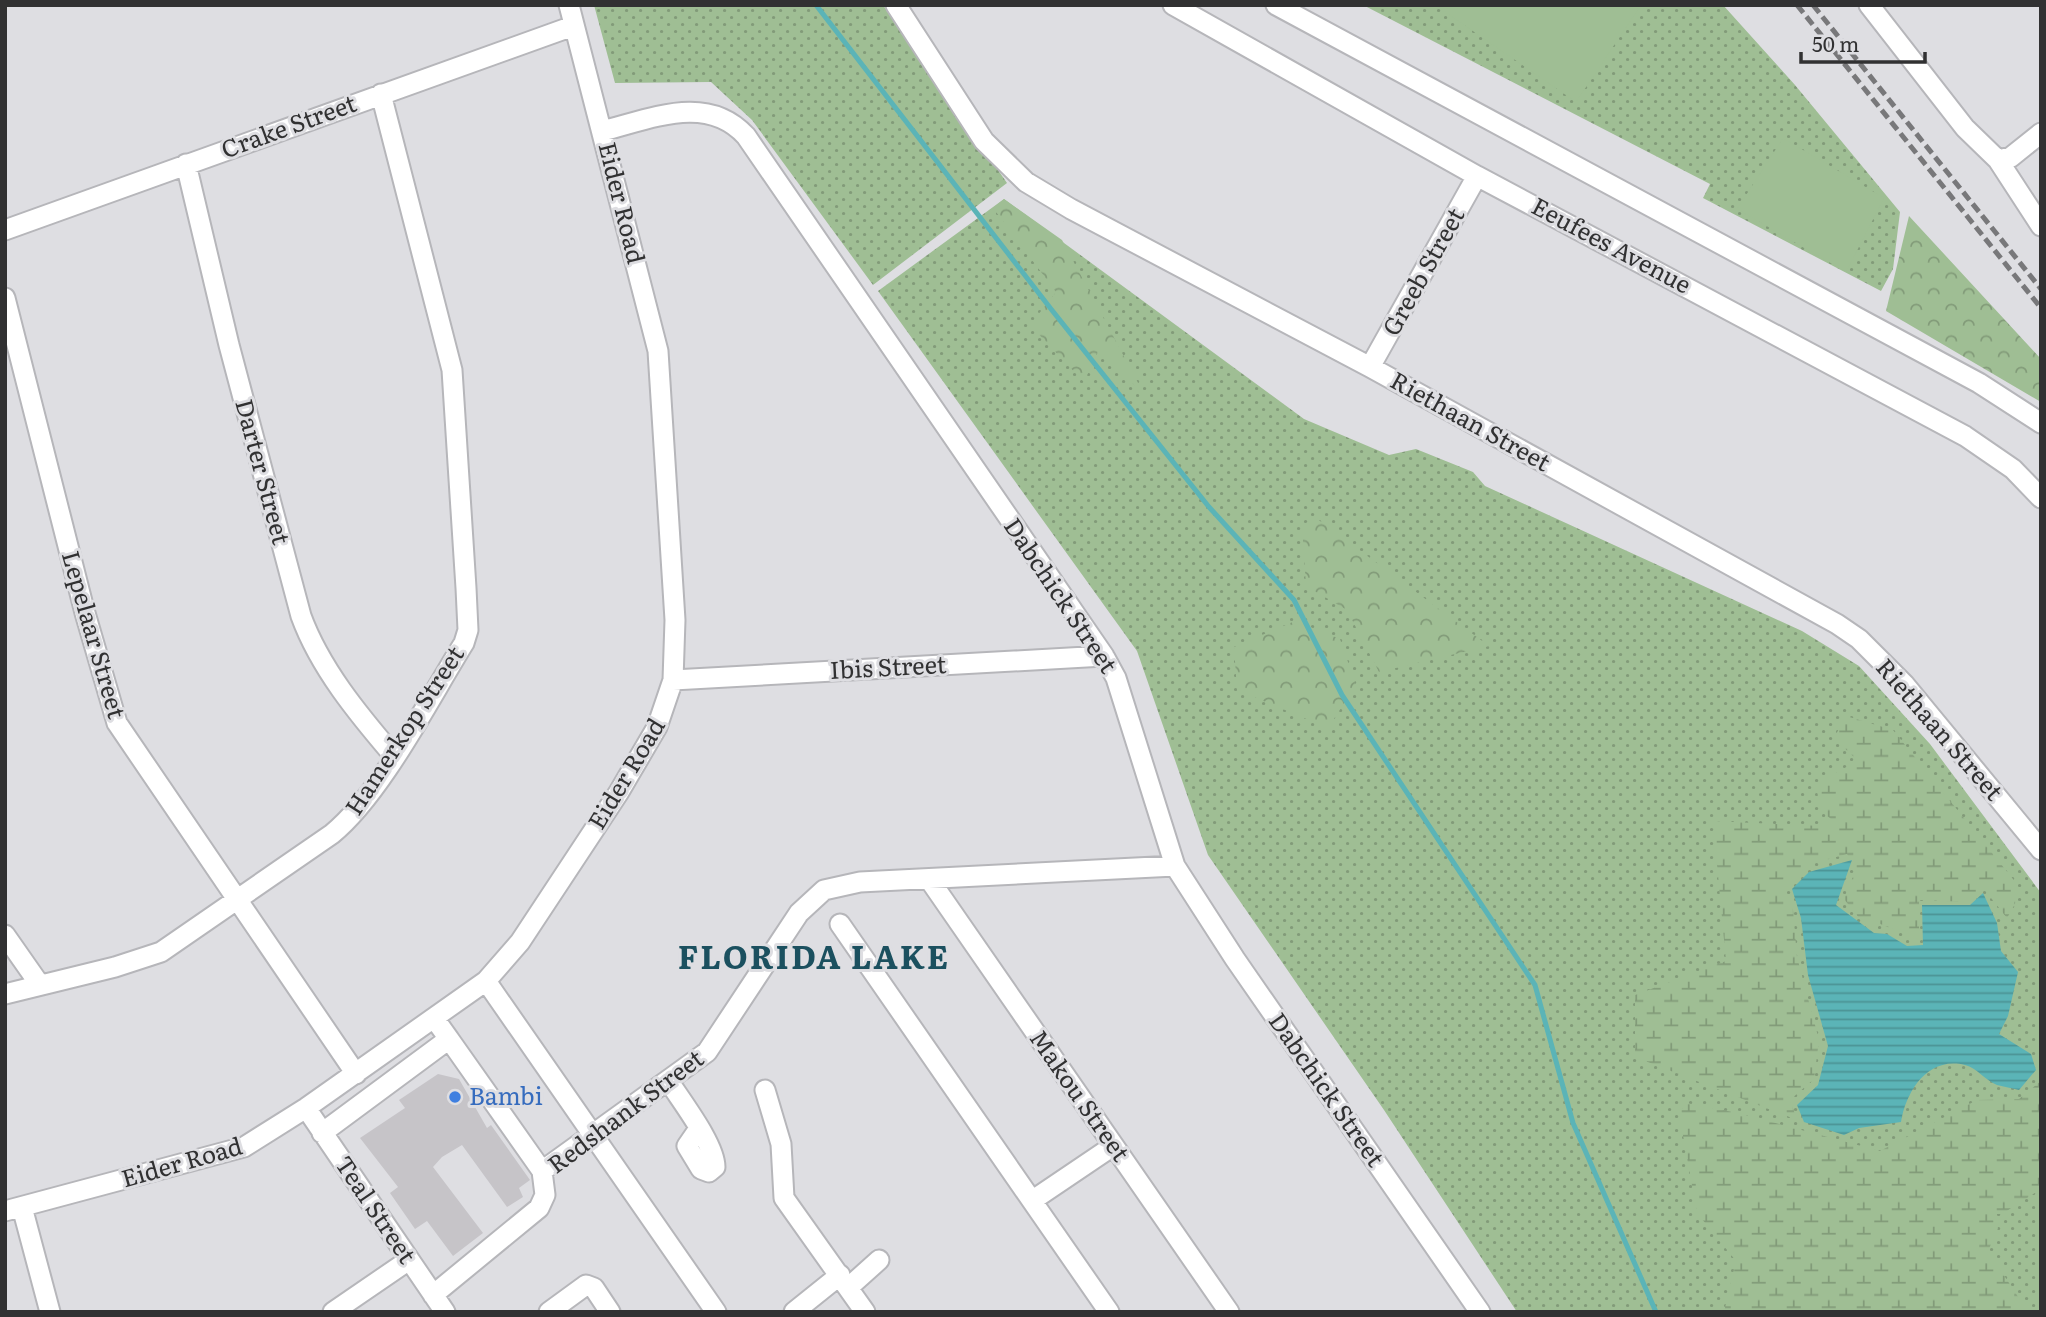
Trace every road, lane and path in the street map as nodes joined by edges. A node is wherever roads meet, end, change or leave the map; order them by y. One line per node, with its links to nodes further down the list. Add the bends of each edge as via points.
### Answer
1 (569, 5): 6 (street, Eider Road)
2 (896, 5): 16 (street, Riethaan Street, via 984,141 1026,182)
3 (1172, 5): 12 (street, Eeufees Avenue)
4 (1276, 5): 17 (street, via 1979,383)
5 (1869, 5): 10 (street, via 1965,128)
6 (573, 26): 7 (street, Crake Street); 8 (street, Eider Road)
7 (381, 94): 11 (street, Crake Street); 21 (street, Hamerkop Street, via 452,370 467,614 464,643)
8 (602, 131): 19 (street, Dabchick Street, via 705,111 736,125); 20 (street, Eider Road, via 658,351 675,620)
9 (2041, 133): 10 (street, via 2011,157)
10 (1998, 160): 13 (street)
11 (186, 163): 14 (street, Crake Street); 21 (street, Darter Street, via 301,616 319,656)
12 (1477, 176): 16 (street, Greeb Street); 18 (street, Eeufees Avenue, via 1965,436 2013,469)
13 (2041, 226)
14 (5, 230)
15 (5, 298): 25 (street, Lepelaar Street, via 110,706 127,742)
16 (1370, 367): 22 (street, Riethaan Street, via 1859,639 1921,703)
17 (2041, 423)
18 (2041, 498)
19 (1104, 656): 20 (street, Ibis Street); 23 (street, Dabchick Street, via 1116,678)
20 (673, 680): 28 (street, Eider Road, via 657,727 619,792 520,942)
21 (394, 756): 25 (street, Hamerkop Street, via 344,824)
22 (2041, 850)
23 (1175, 866): 24 (street, Redshank Street); 58 (street, Dabchick Street, via 1235,960)
24 (929, 879): 34 (street, Redshank Street, via 860,882 824,890 812,899 799,912 715,1043); 40 (street, Makou Street)
25 (236, 900): 29 (street, Hamerkop Street, via 148,958); 33 (street, Lepelaar Street)
26 (840, 924): 42 (street)
27 (5, 935): 29 (street)
28 (486, 981): 31 (street, Eider Road); 39 (street)
29 (40, 985): 30 (street, Hamerkop Street)
30 (5, 994)
31 (434, 1018): 32 (street); 33 (street, Eider Road)
32 (449, 1039): 38 (street); 41 (street)
33 (356, 1074): 36 (street, Eider Road)
34 (668, 1080): 37 (street); 39 (street, Redshank Street)
35 (765, 1090): 46 (street, via 781,1144 784,1198)
36 (306, 1108): 38 (street, Teal Street); 43 (street, Eider Road, via 232,1152)
37 (698, 1130)
38 (322, 1133): 44 (street, Teal Street)
39 (593, 1134): 41 (street, Redshank Street); 53 (street)
40 (1113, 1146): 42 (street); 57 (street, Makou Street)
41 (542, 1171): 47 (street, Redshank Street, via 545,1195 540,1208)
42 (1033, 1200): 56 (street)
43 (14, 1209): 48 (street)
44 (409, 1260): 47 (street, Teal Street); 49 (street)
45 (879, 1260): 46 (street)
46 (844, 1281): 54 (street); 55 (street)
47 (433, 1294): 50 (street, Teal Street)
48 (50, 1312)
49 (333, 1312)
50 (445, 1312)
51 (549, 1312): 52 (street, via 586,1284)
52 (610, 1312)
53 (716, 1312)
54 (794, 1312)
55 (865, 1312)
56 (1110, 1312)
57 (1229, 1312)
58 (1480, 1312)

